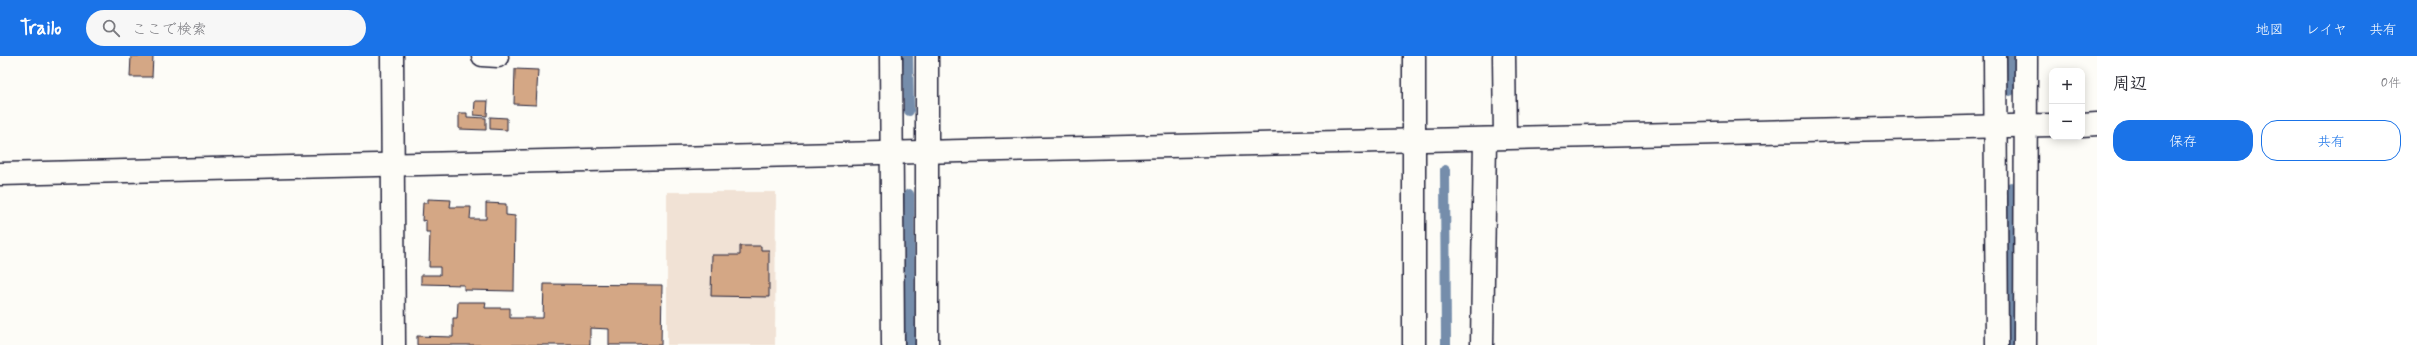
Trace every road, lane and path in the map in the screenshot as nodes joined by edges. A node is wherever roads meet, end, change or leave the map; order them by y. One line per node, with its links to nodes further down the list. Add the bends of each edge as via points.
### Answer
1 (392, 56): 17 (street)
2 (891, 56): 16 (street)
3 (927, 56): 15 (street)
4 (1414, 56): 14 (street)
5 (1504, 56): 13 (street)
6 (1996, 56): 11 (street)
7 (2026, 56): 12 (street)
8 (2097, 124): 10 (street)
9 (2049, 125): 12 (street)
10 (2085, 125)
11 (1996, 126): 12 (street); 13 (street); 24 (street)
12 (2026, 126): 25 (street)
13 (1495, 138): 14 (street); 23 (street)
14 (1413, 140): 15 (street); 22 (street)
15 (926, 152): 16 (street); 21 (street)
16 (891, 153): 17 (street); 20 (street)
17 (392, 165): 18 (street); 19 (street)
18 (0, 174)
19 (394, 345)
20 (893, 345)
21 (927, 345)
22 (1414, 345)
23 (1482, 345)
24 (1997, 345)
25 (2025, 345)

